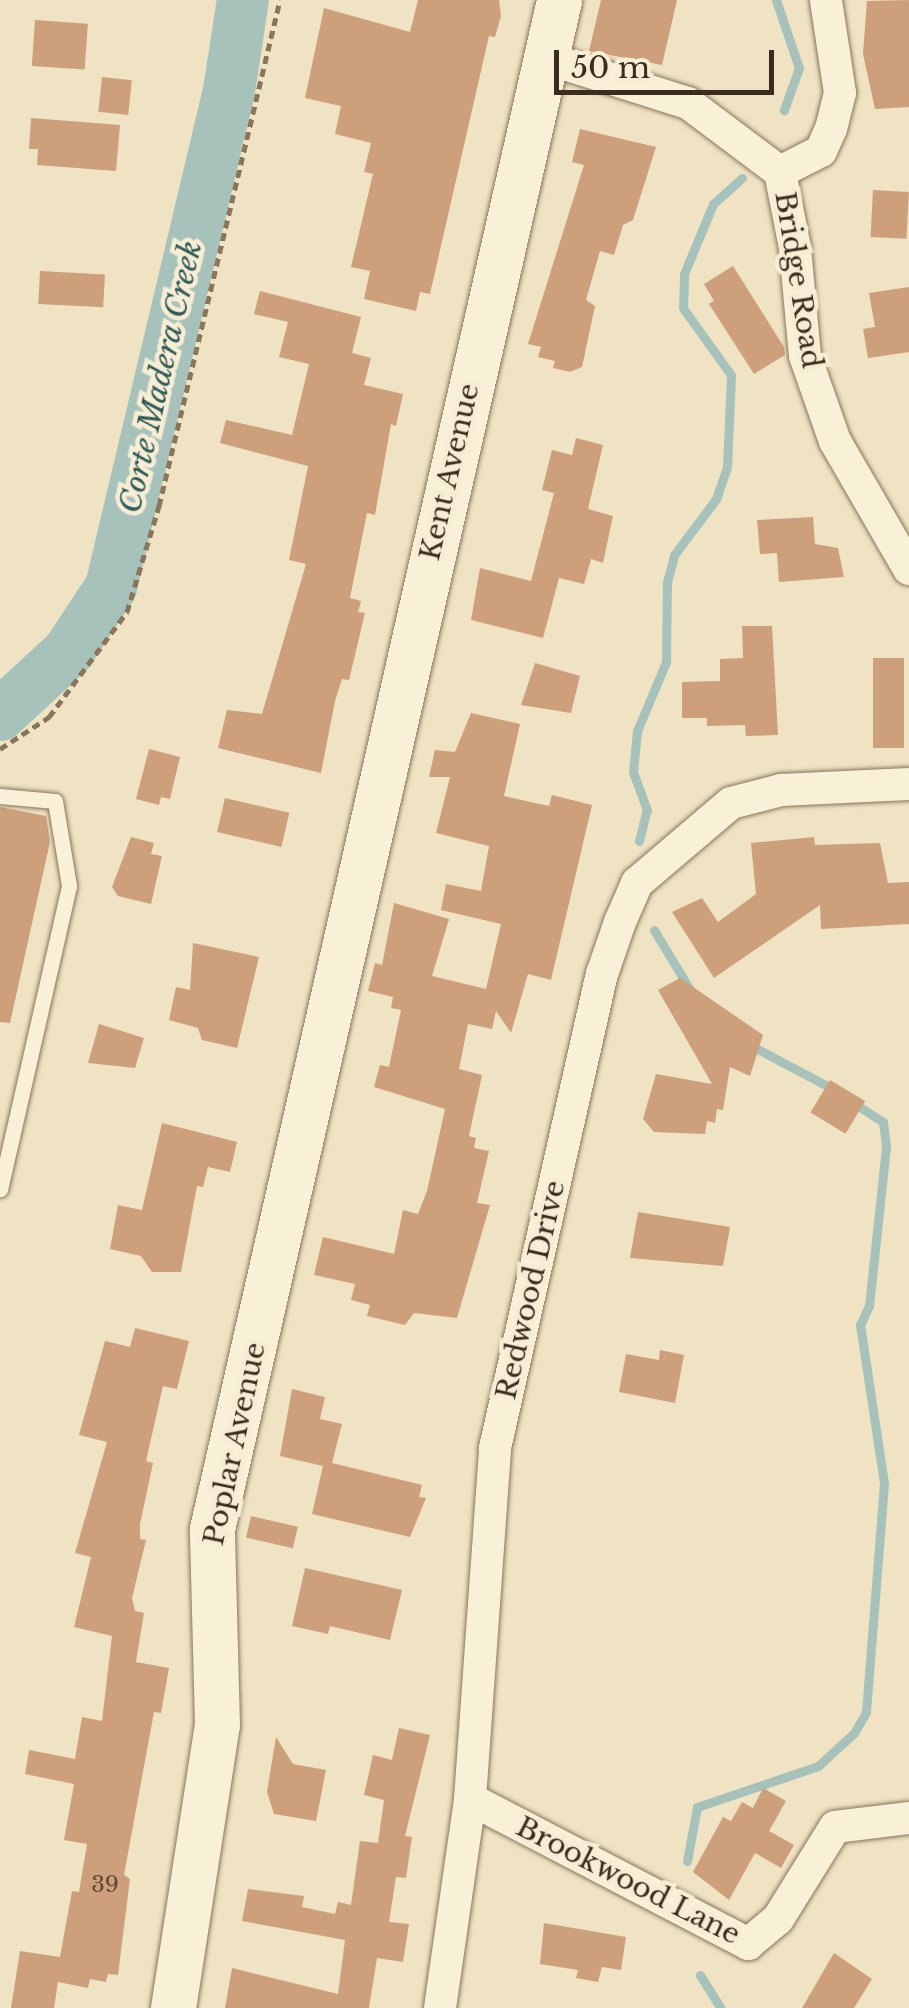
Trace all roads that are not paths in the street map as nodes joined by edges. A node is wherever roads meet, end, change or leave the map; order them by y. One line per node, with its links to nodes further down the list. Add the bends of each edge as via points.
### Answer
1 (559, 0): 3 (street, Kent Avenue)
2 (826, 0): 4 (street, via 840,92 831,129 821,151)
3 (546, 58): 4 (street, Bridge Road, via 688,103); 8 (street, Kent Avenue)
4 (780, 172): 5 (street, Bridge Road, via 805,356 835,440)
5 (909, 569)
6 (909, 784): 10 (street, Redwood Drive, via 781,790 731,803 638,884 620,922 602,974 496,1448)
7 (0, 796): 9 (lane, via 54,801 69,886)
8 (348, 946): 12 (street, Poplar Avenue, via 212,1530 217,1725)
9 (0, 1190)
10 (470, 1799): 11 (street, Brookwood Lane, via 748,1944 778,1919 834,1827); 13 (street, Redwood Drive)
11 (909, 1818)
12 (173, 2008)
13 (440, 2008)

